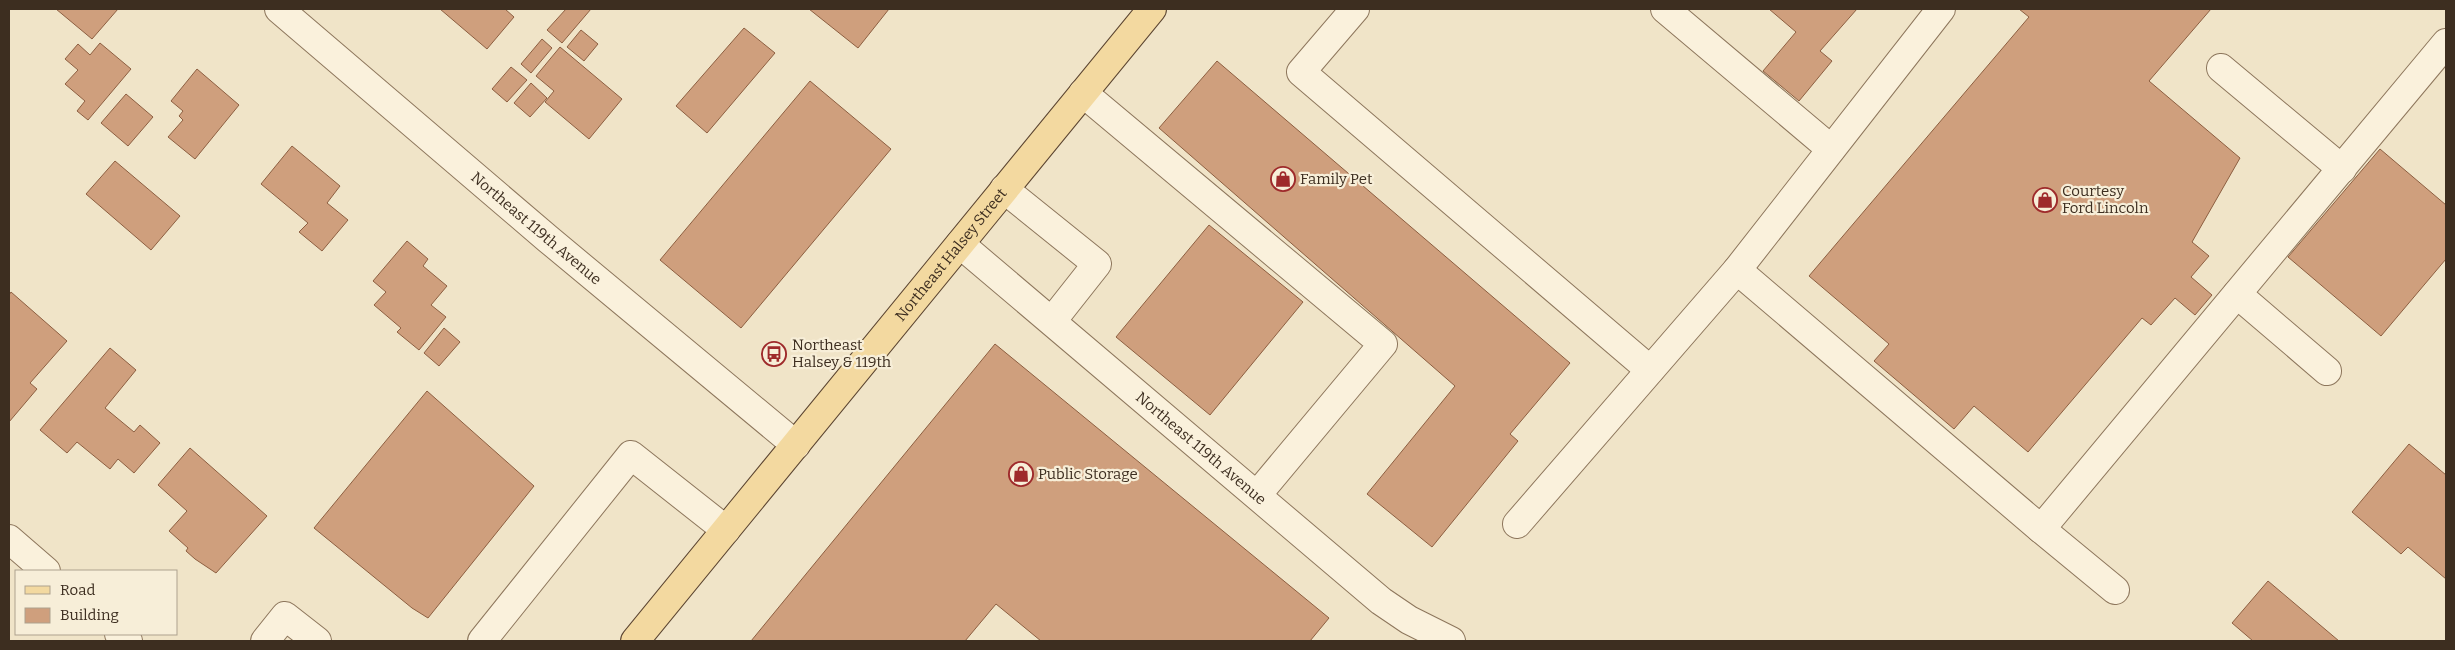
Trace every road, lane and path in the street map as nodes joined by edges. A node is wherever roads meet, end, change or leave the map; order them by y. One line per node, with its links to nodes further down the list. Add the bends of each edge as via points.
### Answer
1 (279, 9): 18 (street, Northeast 119th Avenue)
2 (1152, 9): 8 (main road, Northeast Halsey Street)
3 (1355, 9): 16 (street, via 1301,72)
4 (1665, 9): 9 (street)
5 (1941, 9): 9 (street)
6 (2446, 43): 10 (street)
7 (2221, 68): 10 (street)
8 (1083, 93): 11 (main road, Northeast Halsey Street); 19 (street, via 1383,344)
9 (1831, 149): 13 (street)
10 (2342, 169): 14 (street)
11 (1004, 190): 12 (main road, Northeast Halsey Street); 15 (street, via 1097,264)
12 (960, 244): 15 (street, Northeast 119th Avenue); 18 (main road, Northeast Halsey Street)
13 (1736, 270): 16 (street); 21 (street)
14 (2237, 294): 17 (street); 21 (street)
15 (1052, 321): 19 (street, Northeast 119th Avenue)
16 (1650, 370): 20 (street)
17 (2328, 372)
18 (796, 445): 22 (main road, Northeast Halsey Street)
19 (1257, 495): 30 (street, Northeast 119th Avenue, via 1381,601 1409,620)
20 (1517, 524)
21 (2040, 529): 25 (street)
22 (726, 530): 28 (street, via 631,455); 29 (main road, Northeast Halsey Street)
23 (9, 539): 24 (street)
24 (45, 570)
25 (2115, 590)
26 (265, 641): 27 (street, via 285,616)
27 (317, 641)
28 (482, 641)
29 (635, 641)
30 (1451, 641)

